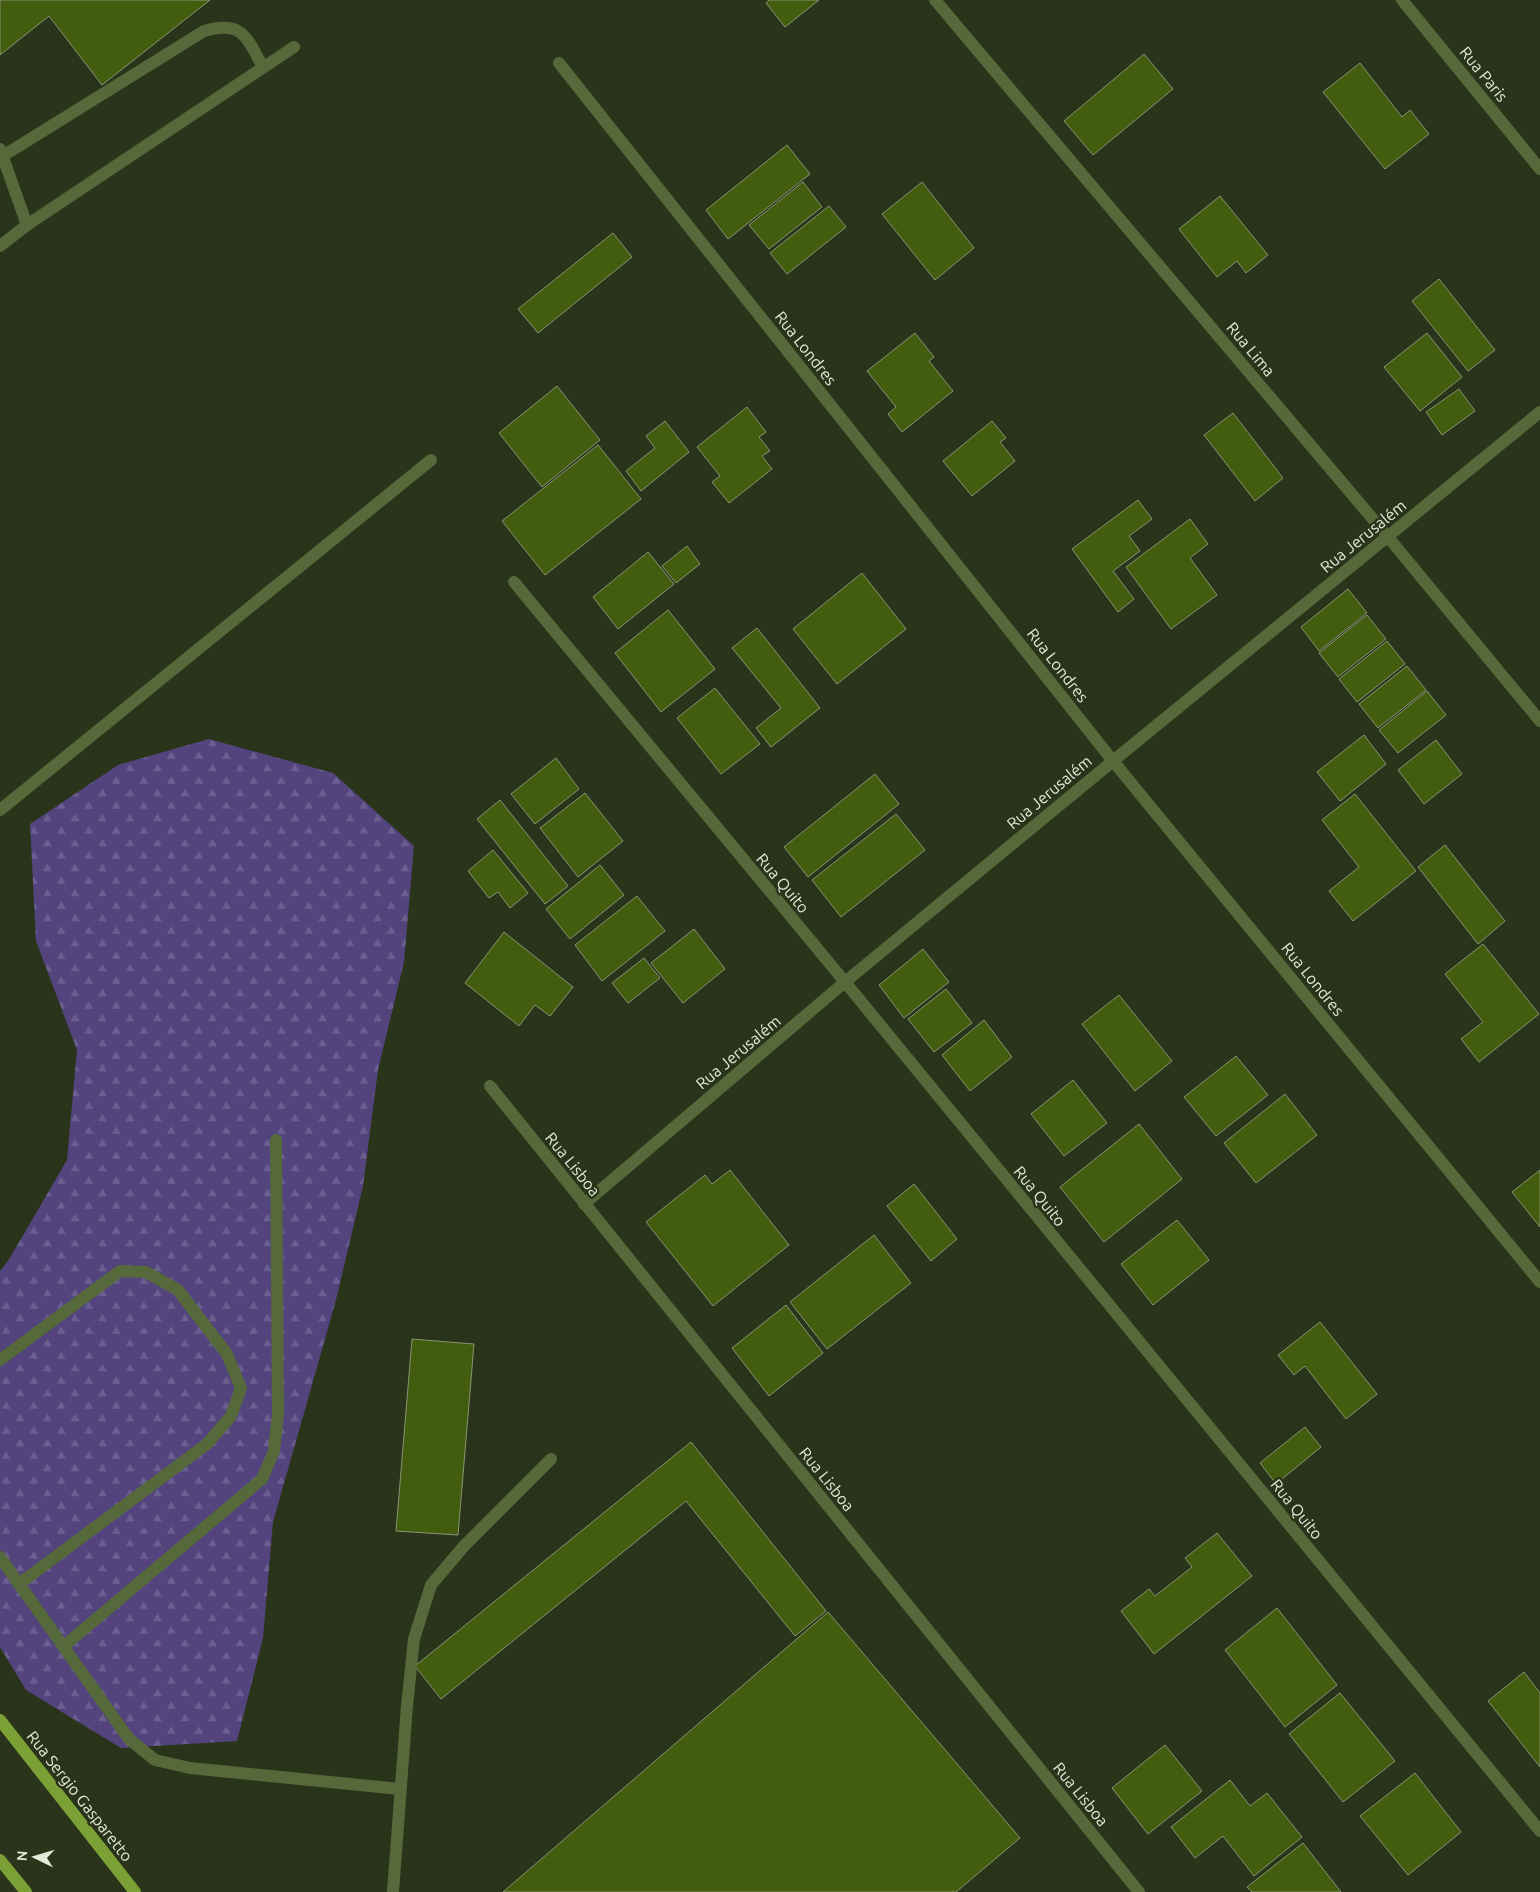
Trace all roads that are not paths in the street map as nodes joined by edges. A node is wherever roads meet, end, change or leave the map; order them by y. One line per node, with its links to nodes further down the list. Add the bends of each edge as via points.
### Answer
1 (935, 0): 12 (street, Rua Lima)
2 (1402, 0): 7 (street, Rua Paris)
3 (294, 47): 5 (street)
4 (559, 63): 15 (street, Rua Londres)
5 (263, 67): 6 (street, via 245,36 222,26 204,30); 8 (street)
6 (1, 152): 8 (street)
7 (1540, 169)
8 (28, 225): 9 (street)
9 (0, 246)
10 (1540, 412): 12 (street, Rua Jerusalém)
11 (431, 460): 16 (street)
12 (1388, 537): 14 (street, Rua Lima); 15 (street, Rua Jerusalém)
13 (514, 582): 17 (street, Rua Quito)
14 (1540, 721)
15 (1113, 761): 17 (street, Rua Jerusalém); 21 (street, Rua Londres)
16 (0, 810)
17 (845, 982): 20 (street, Rua Jerusalém); 29 (street, Rua Quito)
18 (490, 1086): 20 (street, Rua Lisboa)
19 (276, 1140): 26 (street, via 278,1413 274,1450 262,1480)
20 (584, 1204): 34 (street, Rua Lisboa)
21 (1540, 1282)
22 (0, 1360): 25 (street, via 120,1271 146,1272 178,1290 227,1354 241,1388 231,1416 206,1444)
23 (551, 1459): 28 (street, via 464,1546 432,1585 414,1639)
24 (0, 1557): 25 (street)
25 (19, 1584): 26 (street)
26 (64, 1646): 28 (street, via 129,1739 155,1760 190,1768)
27 (0, 1720): 32 (main road, Rua Sergio Gasparetto)
28 (400, 1789): 33 (street)
29 (1540, 1831)
30 (0, 1860): 31 (main road)
31 (26, 1892)
32 (134, 1892)
33 (393, 1892)
34 (1139, 1892)

